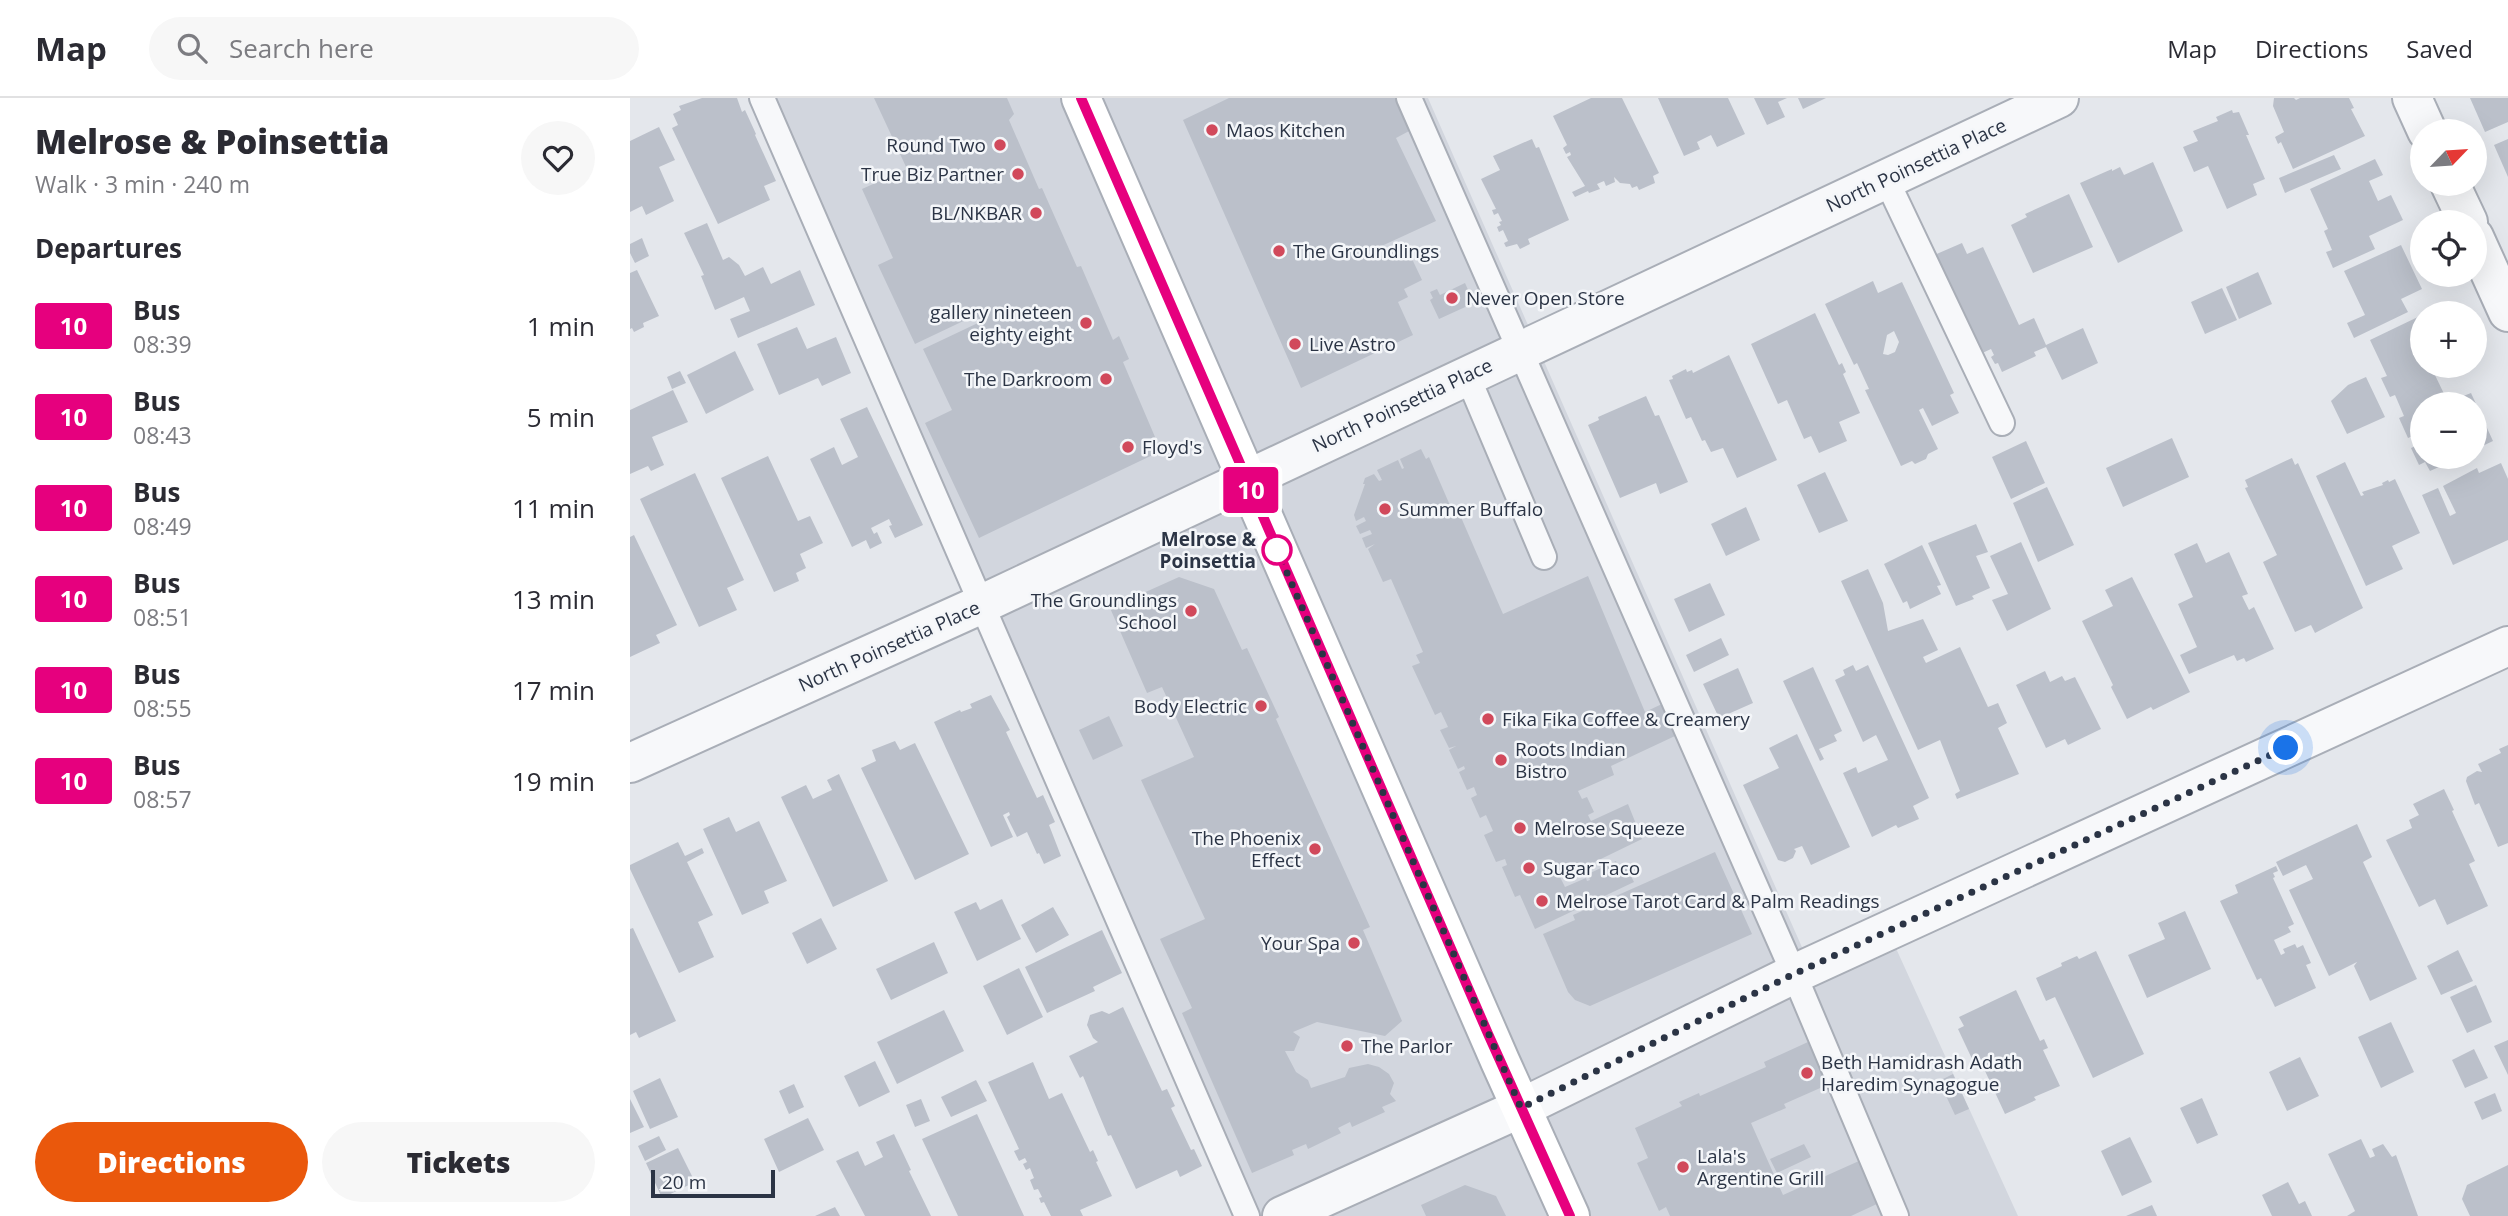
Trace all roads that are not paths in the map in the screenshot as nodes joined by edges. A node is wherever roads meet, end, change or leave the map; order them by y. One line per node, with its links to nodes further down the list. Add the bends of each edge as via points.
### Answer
1 (762, 98): 15 (lane)
2 (1081, 98): 13 (main road)
3 (1409, 98): 10 (lane)
4 (2059, 98): 7 (street, North Poinsettia Place)
5 (2412, 98): 6 (street)
6 (2422, 119)
7 (1886, 179): 10 (street, North Poinsettia Place); 12 (lane)
8 (2487, 266): 9 (street)
9 (2508, 312)
10 (1520, 350): 11 (street, North Poinsettia Place); 18 (lane)
11 (1467, 375): 13 (street, North Poinsettia Place); 14 (lane)
12 (2001, 423)
13 (1245, 479): 15 (street, North Poinsettia Place); 19 (main road)
14 (1545, 557)
15 (982, 604): 17 (street, North Poinsettia Place); 20 (lane)
16 (2508, 646): 18 (street)
17 (630, 763)
18 (1794, 974): 19 (street); 23 (lane)
19 (1521, 1108): 21 (street); 22 (main road)
20 (1247, 1216)
21 (1282, 1216)
22 (1570, 1216)
23 (1896, 1216)

